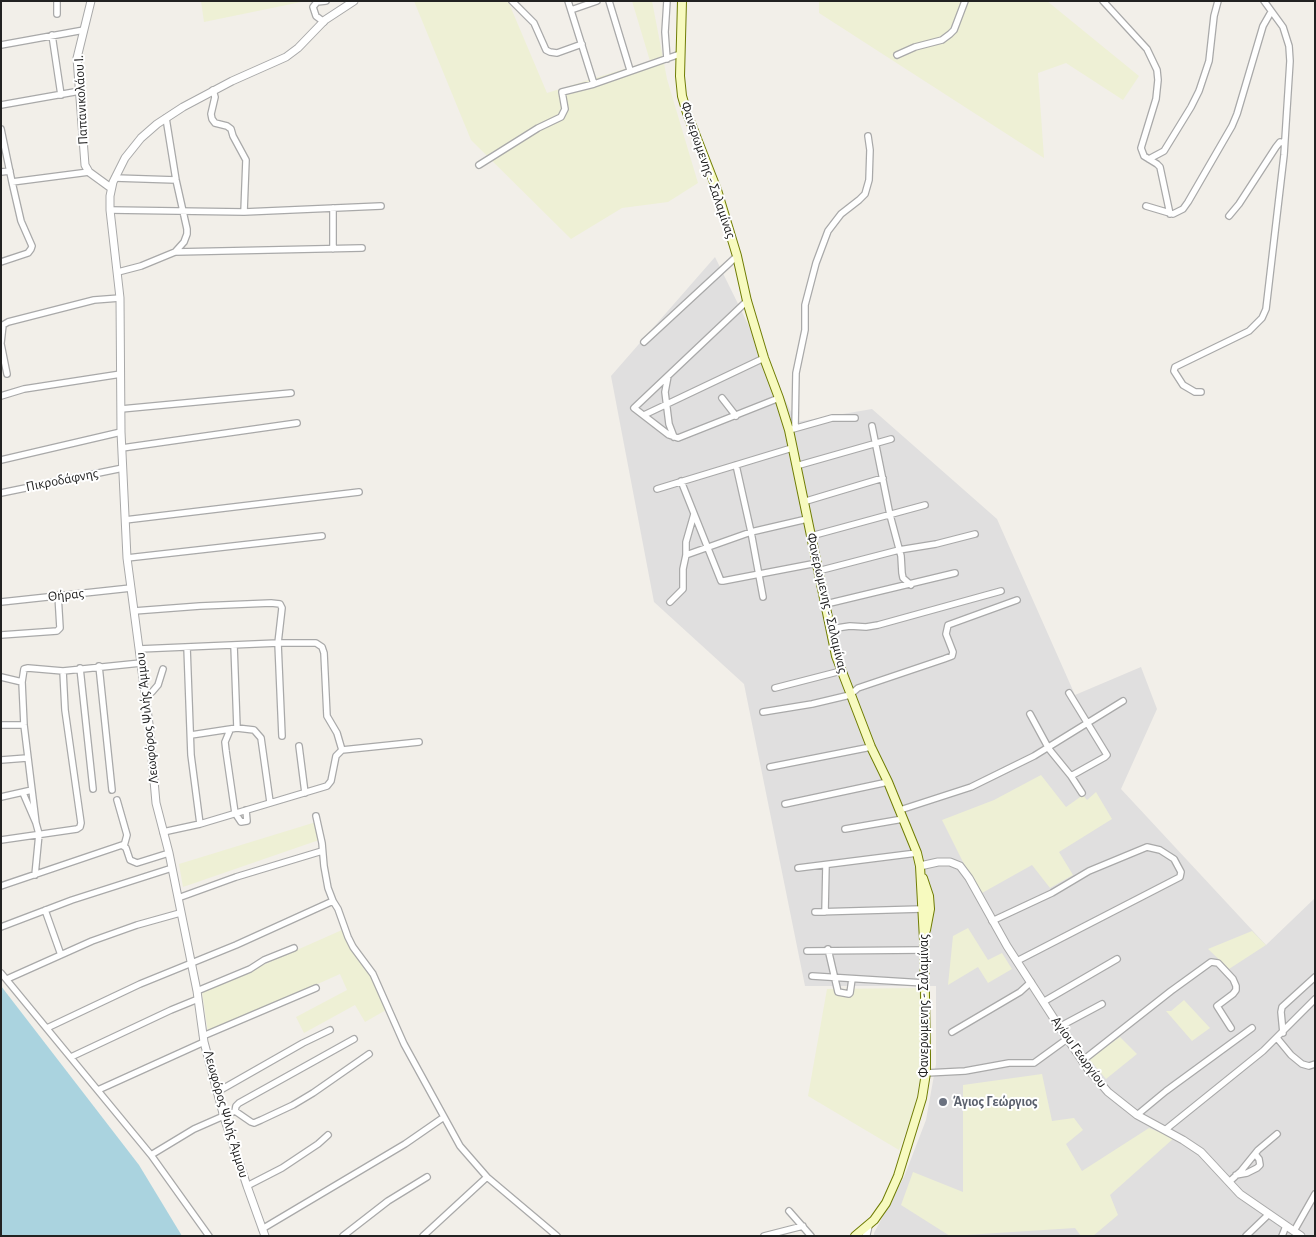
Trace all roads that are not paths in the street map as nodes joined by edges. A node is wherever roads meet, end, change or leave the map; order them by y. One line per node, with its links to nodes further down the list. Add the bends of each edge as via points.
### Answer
1 (57, 1): 18 (street)
2 (91, 1): 20 (street, Παπανικολάου Ι.)
3 (326, 1): 19 (street, via 317,2 313,7 316,16)
4 (354, 1): 15 (street, Λεωφόρος Ψιλής Άμμου)
5 (512, 1): 22 (street, via 534,23 546,50 557,53)
6 (568, 1): 16 (street)
7 (597, 1): 16 (street)
8 (609, 1): 27 (street)
9 (667, 1): 26 (street, via 664,32)
10 (682, 1): 24 (main road, Φανερωμενης - Σαλαμίνας)
11 (965, 1): 25 (street, via 950,34 942,40)
12 (1104, 1): 37 (street, via 1147,49 1157,70 1156,99 1141,148)
13 (1218, 1): 37 (street, via 1209,60 1199,91 1164,151)
14 (1264, 1): 17 (street)
15 (347, 3): 19 (street, Λεωφόρος Ψιλής Άμμου)
16 (571, 10): 22 (street)
17 (1271, 12): 36 (street, via 1283,27 1289,46); 52 (street, via 1263,26 1232,126 1188,202)
18 (57, 14)
19 (324, 22): 29 (street, Λεωφόρος Ψιλής Άμμου, via 286,57)
20 (84, 30): 21 (street); 30 (street, Παπανικολάου Ι., via 77,58)
21 (52, 35): 23 (street); 31 (street)
22 (582, 44): 28 (street)
23 (1, 45)
24 (680, 54): 26 (street); 57 (main road, Φανερωμενης - Σαλαμίνας, via 682,96 717,190)
25 (897, 55)
26 (668, 58): 27 (street)
27 (630, 70): 28 (street)
28 (594, 84): 38 (street, via 562,92 565,109 561,117)
29 (213, 90): 33 (street, Λεωφόρος Ψιλής Άμμου); 51 (street, via 212,119 231,129 246,160)
30 (80, 91): 31 (street); 41 (street, Παπανικολάου Ι.)
31 (61, 95): 32 (street)
32 (1, 106)
33 (166, 118): 42 (street, Λεωφόρος Ψιλής Άμμου, via 141,138 125,158); 43 (street)
34 (1, 129): 39 (street)
35 (868, 136): 80 (street, via 869,180 865,194 841,214 828,231 805,305)
36 (1284, 143): 53 (street, via 1280,142 1276,147); 68 (street, via 1264,314 1249,331 1175,367 1174,371 1183,385)
37 (1149, 159): 52 (street, via 1161,171)
38 (479, 164)
39 (10, 171): 40 (street); 44 (street)
40 (1, 172)
41 (88, 172): 44 (street); 45 (street)
42 (115, 178): 43 (street); 45 (street, Λεωφόρος Ψιλής Άμμου)
43 (176, 180): 50 (street)
44 (12, 182): 58 (street, via 32,250)
45 (111, 188): 49 (street, Λεωφόρος Ψιλής Άμμου)
46 (381, 206): 48 (street)
47 (1146, 206): 52 (street)
48 (333, 208): 51 (street); 54 (street)
49 (110, 210): 50 (street); 59 (street, Λεωφόρος Ψιλής Άμμου)
50 (183, 211): 51 (street); 56 (street, via 187,234)
51 (244, 212)
52 (1170, 214)
53 (1229, 216)
54 (333, 248): 55 (street); 56 (street)
55 (362, 248)
56 (175, 252): 59 (street)
57 (737, 256): 61 (main road, Φανερωμενης - Σαλαμίνας); 62 (street)
58 (1, 262)
59 (118, 272): 60 (street, Λεωφόρος Ψιλής Άμμου)
60 (120, 298): 63 (street, via 94,300 8,322 3,325); 66 (street, Λεωφόρος Ψιλής Άμμου)
61 (747, 301): 64 (main road, Φανερωμενης - Σαλαμίνας); 67 (street)
62 (644, 342)
63 (1, 344): 65 (street)
64 (764, 358): 72 (main road, Φανερωμενης - Σαλαμίνας); 73 (street)
65 (7, 374)
66 (121, 374): 70 (street, via 24,389); 74 (street, Λεωφόρος Ψιλής Άμμου)
67 (668, 376): 73 (street); 75 (street, via 634,408)
68 (1201, 392)
69 (291, 393): 74 (street)
70 (1, 396)
71 (722, 398): 76 (street)
72 (779, 398): 76 (street); 80 (main road, Φανερωμενης - Σαλαμίνας)
73 (667, 403): 75 (street); 82 (street)
74 (121, 409): 81 (street, Λεωφόρος Ψιλής Άμμου)
75 (644, 415): 82 (street)
76 (736, 416): 82 (street, via 688,435)
77 (855, 418): 80 (street, via 832,418)
78 (297, 423): 85 (street)
79 (872, 426): 84 (street)
80 (792, 429): 86 (main road, Φανερωμενης - Σαλαμίνας)
81 (121, 432): 85 (street, Λεωφόρος Ψιλής Άμμου); 87 (street)
82 (674, 437)
83 (891, 439): 84 (street)
84 (876, 444): 89 (street); 91 (street)
85 (122, 448): 90 (street, Λεωφόρος Ψιλής Άμμου)
86 (792, 448): 88 (street); 89 (main road, Φανερωμενης - Σαλαμίνας)
87 (1, 460)
88 (736, 465): 92 (street); 102 (street)
89 (796, 466): 96 (main road, Φανερωμενης - Σαλαμίνας)
90 (123, 468): 95 (street, Πικροδάφνης); 101 (street, Λεωφόρος Ψιλής Άμμου)
91 (883, 478): 96 (street); 99 (street)
92 (681, 481): 93 (street); 98 (street)
93 (657, 488)
94 (359, 492): 101 (street)
95 (1, 493)
96 (803, 502): 100 (main road, Φανερωμενης - Σαλαμίνας)
97 (925, 505): 99 (street)
98 (694, 514): 106 (street); 108 (street)
99 (890, 515): 105 (street); 107 (street)
100 (807, 519): 102 (street); 105 (main road, Φανερωμενης - Σαλαμίνας)
101 (125, 520): 109 (street, Λεωφόρος Ψιλής Άμμου)
102 (751, 532): 106 (street); 111 (street)
103 (975, 534): 107 (street)
104 (322, 536): 109 (street)
105 (811, 536): 110 (main road, Φανερωμενης - Σαλαμίνας)
106 (708, 548): 108 (street); 111 (street, via 721,581)
107 (899, 550): 110 (street); 113 (street, via 903,578)
108 (686, 555): 120 (street, via 683,589)
109 (128, 558): 114 (street, Λεωφόρος Ψιλής Άμμου)
110 (818, 567): 111 (street); 121 (main road, Φανερωμενης - Σαλαμίνας)
111 (758, 573): 117 (street)
112 (955, 573): 113 (street)
113 (912, 584): 121 (street)
114 (131, 588): 116 (street, Θήρας); 122 (street, Λεωφόρος Ψιλής Άμμου)
115 (1001, 591): 123 (street, via 874,626)
116 (58, 595): 119 (street, Θήρας); 124 (street, via 60,628 57,631)
117 (763, 597)
118 (1017, 600): 139 (street, via 948,625 946,634 952,656 858,688)
119 (1, 602)
120 (670, 602)
121 (826, 604): 123 (main road, Φανερωμενης - Σαλαμίνας)
122 (134, 611): 125 (street, via 280,604); 128 (street, Λεωφόρος Ψιλής Άμμου)
123 (830, 629): 134 (main road, Φανερωμενης - Σαλαμίνας)
124 (1, 635)
125 (278, 643): 126 (street); 150 (street); 155 (street, via 322,647 327,716)
126 (234, 645): 127 (street); 147 (street)
127 (187, 647): 128 (street); 149 (street)
128 (139, 648): 129 (street, Λεωφόρος Ψιλής Άμμου)
129 (141, 663): 130 (street); 140 (street, Λεωφόρος Ψιλής Άμμου)
130 (99, 666): 131 (street); 163 (street)
131 (80, 668): 133 (street); 161 (street)
132 (163, 669): 140 (street, via 158,685)
133 (62, 671): 136 (street, via 24,669); 180 (street, via 81,823 77,829)
134 (841, 671): 137 (street); 139 (main road, Φανερωμενης - Σαλαμίνας)
135 (1, 677): 136 (street)
136 (22, 682): 146 (street)
137 (775, 688)
138 (1069, 693): 144 (street)
139 (850, 695): 142 (street); 153 (main road, Φανερωμενης - Σαλαμίνας)
140 (145, 696): 179 (street, Λεωφόρος Ψιλής Άμμου, via 156,803)
141 (1123, 701): 144 (street)
142 (763, 712)
143 (1030, 714): 154 (street)
144 (1088, 724): 154 (street); 159 (street, via 1106,756)
145 (1, 725): 146 (street)
146 (24, 725): 156 (street)
147 (237, 728): 148 (street); 169 (street, via 254,730 261,738)
148 (230, 730): 149 (street); 173 (street, via 225,742)
149 (191, 735): 177 (street)
150 (282, 736)
151 (419, 742): 155 (street)
152 (298, 746): 165 (street)
153 (871, 747): 158 (street); 160 (main road, Φανερωμενης - Σαλαμίνας)
154 (1049, 748): 159 (street); 172 (street, via 971,787)
155 (342, 750): 165 (street, via 336,756 330,783)
156 (27, 758): 157 (street); 162 (street)
157 (1, 760)
158 (770, 767)
159 (1071, 776): 166 (street)
160 (888, 782): 170 (street); 172 (main road, Φανερωμενης - Σαλαμίνας)
161 (93, 789)
162 (32, 790): 164 (street); 176 (street)
163 (112, 790)
164 (23, 793): 167 (street); 176 (street)
165 (305, 793): 169 (street)
166 (1082, 793)
167 (1, 797)
168 (117, 800): 182 (street, via 127,835)
169 (270, 802): 171 (street)
170 (785, 804)
171 (246, 810): 173 (street); 173 (street, via 248,817 244,822)
172 (900, 810): 175 (main road, Φανερωμενης - Σαλαμίνας)
173 (234, 813): 177 (street)
174 (316, 816): 183 (street)
175 (903, 819): 178 (street); 185 (main road, Φανερωμενης - Σαλαμίνας)
176 (36, 822): 180 (street)
177 (200, 824): 179 (street)
178 (844, 829)
179 (163, 832): 184 (street, Λεωφόρος Ψιλής Άμμου)
180 (39, 834): 181 (street); 190 (street)
181 (1, 840)
182 (124, 846): 184 (street, via 130,860 137,863); 190 (street)
183 (322, 852): 192 (street); 193 (street)
184 (169, 853): 187 (street, Λεωφόρος Ψιλής Άμμου)
185 (917, 853): 186 (street); 189 (main road, Φανερωμενης - Σαλαμίνας)
186 (826, 865): 188 (street); 197 (street)
187 (172, 868): 192 (street, Λεωφόρος Ψιλής Άμμου); 195 (street)
188 (798, 868)
189 (921, 870): 194 (main road, Φανερωμενης - Σαλαμίνας); 199 (street, Αγίου Γεωργίου, via 938,862 960,866); 201 (main road, via 930,909)
190 (35, 875): 191 (street)
191 (1, 886)
192 (178, 898): 198 (street, Λεωφόρος Ψιλής Άμμου)
193 (333, 901): 209 (street); 245 (street, via 353,947 373,974 404,1044)
194 (922, 909): 197 (street); 201 (main road, Φανερωμενης - Σαλαμίνας)
195 (45, 910): 200 (street); 206 (street)
196 (814, 912): 197 (street)
197 (825, 912)
198 (180, 913): 206 (street, via 116,932); 209 (street, Λεωφόρος Ψιλής Άμμου)
199 (992, 921): 208 (street, Αγίου Γεωργίου); 208 (street, via 1052,893 1089,871 1147,847 1160,850 1174,859 1180,877)
200 (1, 927)
201 (924, 940): 204 (main road, Φανερωμενης - Σαλαμίνας)
202 (294, 948): 219 (street)
203 (828, 949): 204 (street); 205 (street); 212 (street)
204 (924, 950): 217 (main road, Φανερωμενης - Σαλαμίνας)
205 (808, 951)
206 (61, 955): 214 (street)
207 (1117, 959): 222 (street)
208 (1017, 961): 216 (street, Αγίου Γεωργίου)
209 (191, 963): 219 (street, Λεωφόρος Ψιλής Άμμου); 225 (street)
210 (1, 973): 214 (street)
211 (812, 976): 212 (street)
212 (834, 977): 215 (street); 215 (street, via 837,990 842,994 850,993)
213 (1315, 977): 230 (street, via 1282,1007)
214 (7, 979): 225 (street)
215 (852, 979): 217 (street)
216 (1031, 982): 222 (street, Αγίου Γεωργίου); 229 (street, via 1020,992)
217 (924, 983): 239 (main road, Φανερωμενης - Σαλαμίνας)
218 (316, 988): 232 (street)
219 (197, 991): 220 (street, Λεωφόρος Ψιλής Άμμου)
220 (198, 999): 232 (street, Λεωφόρος Ψιλής Άμμου); 236 (street)
221 (1315, 999): 230 (street)
222 (1043, 1002): 224 (street, Αγίου Γεωργίου)
223 (1102, 1004): 224 (street)
224 (1059, 1027): 234 (street, Αγίου Γεωργίου)
225 (47, 1028): 236 (street)
226 (1231, 1028): 237 (street, via 1217,1006 1233,994 1236,986 1218,963 1212,962 1171,990)
227 (1252, 1028): 243 (street)
228 (330, 1030): 241 (street)
229 (952, 1032)
230 (1283, 1033): 231 (street)
231 (1277, 1038): 238 (street, via 1302,1064); 246 (street)
232 (204, 1039): 240 (street); 241 (street, Λεωφόρος Ψιλής Άμμου)
233 (354, 1039): 242 (street, via 239,1104)
234 (1067, 1039): 237 (street, Αγίου Γεωργίου); 239 (street, via 1034,1063 1009,1063 965,1072)
235 (368, 1054): 242 (street, via 313,1093 254,1123)
236 (71, 1057): 240 (street)
237 (1082, 1061): 243 (street, Αγίου Γεωργίου, via 1108,1092)
238 (1315, 1064)
239 (926, 1073): 261 (main road, Φανερωμενης - Σαλαμίνας, via 898,1176 883,1207)
240 (98, 1090): 250 (street)
241 (217, 1092): 244 (street, Λεωφόρος Ψιλής Άμμου)
242 (235, 1112): 244 (street)
243 (1137, 1115): 246 (street, Αγίου Γεωργίου)
244 (224, 1116): 250 (street, via 194,1129); 255 (street, Λεωφόρος Ψιλής Άμμου)
245 (444, 1116): 253 (street, via 460,1146); 263 (street)
246 (1165, 1130): 254 (street, Αγίου Γεωργίου, via 1201,1152)
247 (1277, 1134): 249 (street)
248 (328, 1135): 255 (street, via 282,1168)
249 (1255, 1154): 251 (street); 251 (street, via 1260,1165)
250 (151, 1155): 264 (street)
251 (1236, 1175): 254 (street)
252 (427, 1177): 265 (street, via 388,1201)
253 (487, 1177): 266 (street); 267 (street)
254 (1229, 1182): 258 (street, Αγίου Γεωργίου)
255 (247, 1186): 263 (street, Λεωφόρος Ψιλής Άμμου)
256 (1315, 1194): 262 (street)
257 (789, 1211): 259 (street)
258 (1269, 1214): 260 (street, Αγίου Γεωργίου); 272 (street)
259 (803, 1226): 268 (street); 269 (street)
260 (1286, 1226): 262 (street, Αγίου Γεωργίου); 273 (street)
261 (868, 1227): 270 (main road, Φανερωμενης - Σαλαμίνας); 271 (street)
262 (1294, 1231): 274 (street, Αγίου Γεωργίου)
263 (264, 1232)
264 (209, 1236)
265 (344, 1236)
266 (423, 1236)
267 (557, 1236)
268 (764, 1236)
269 (811, 1236)
270 (855, 1236)
271 (866, 1236)
272 (1246, 1236)
273 (1282, 1236)
274 (1301, 1236)

